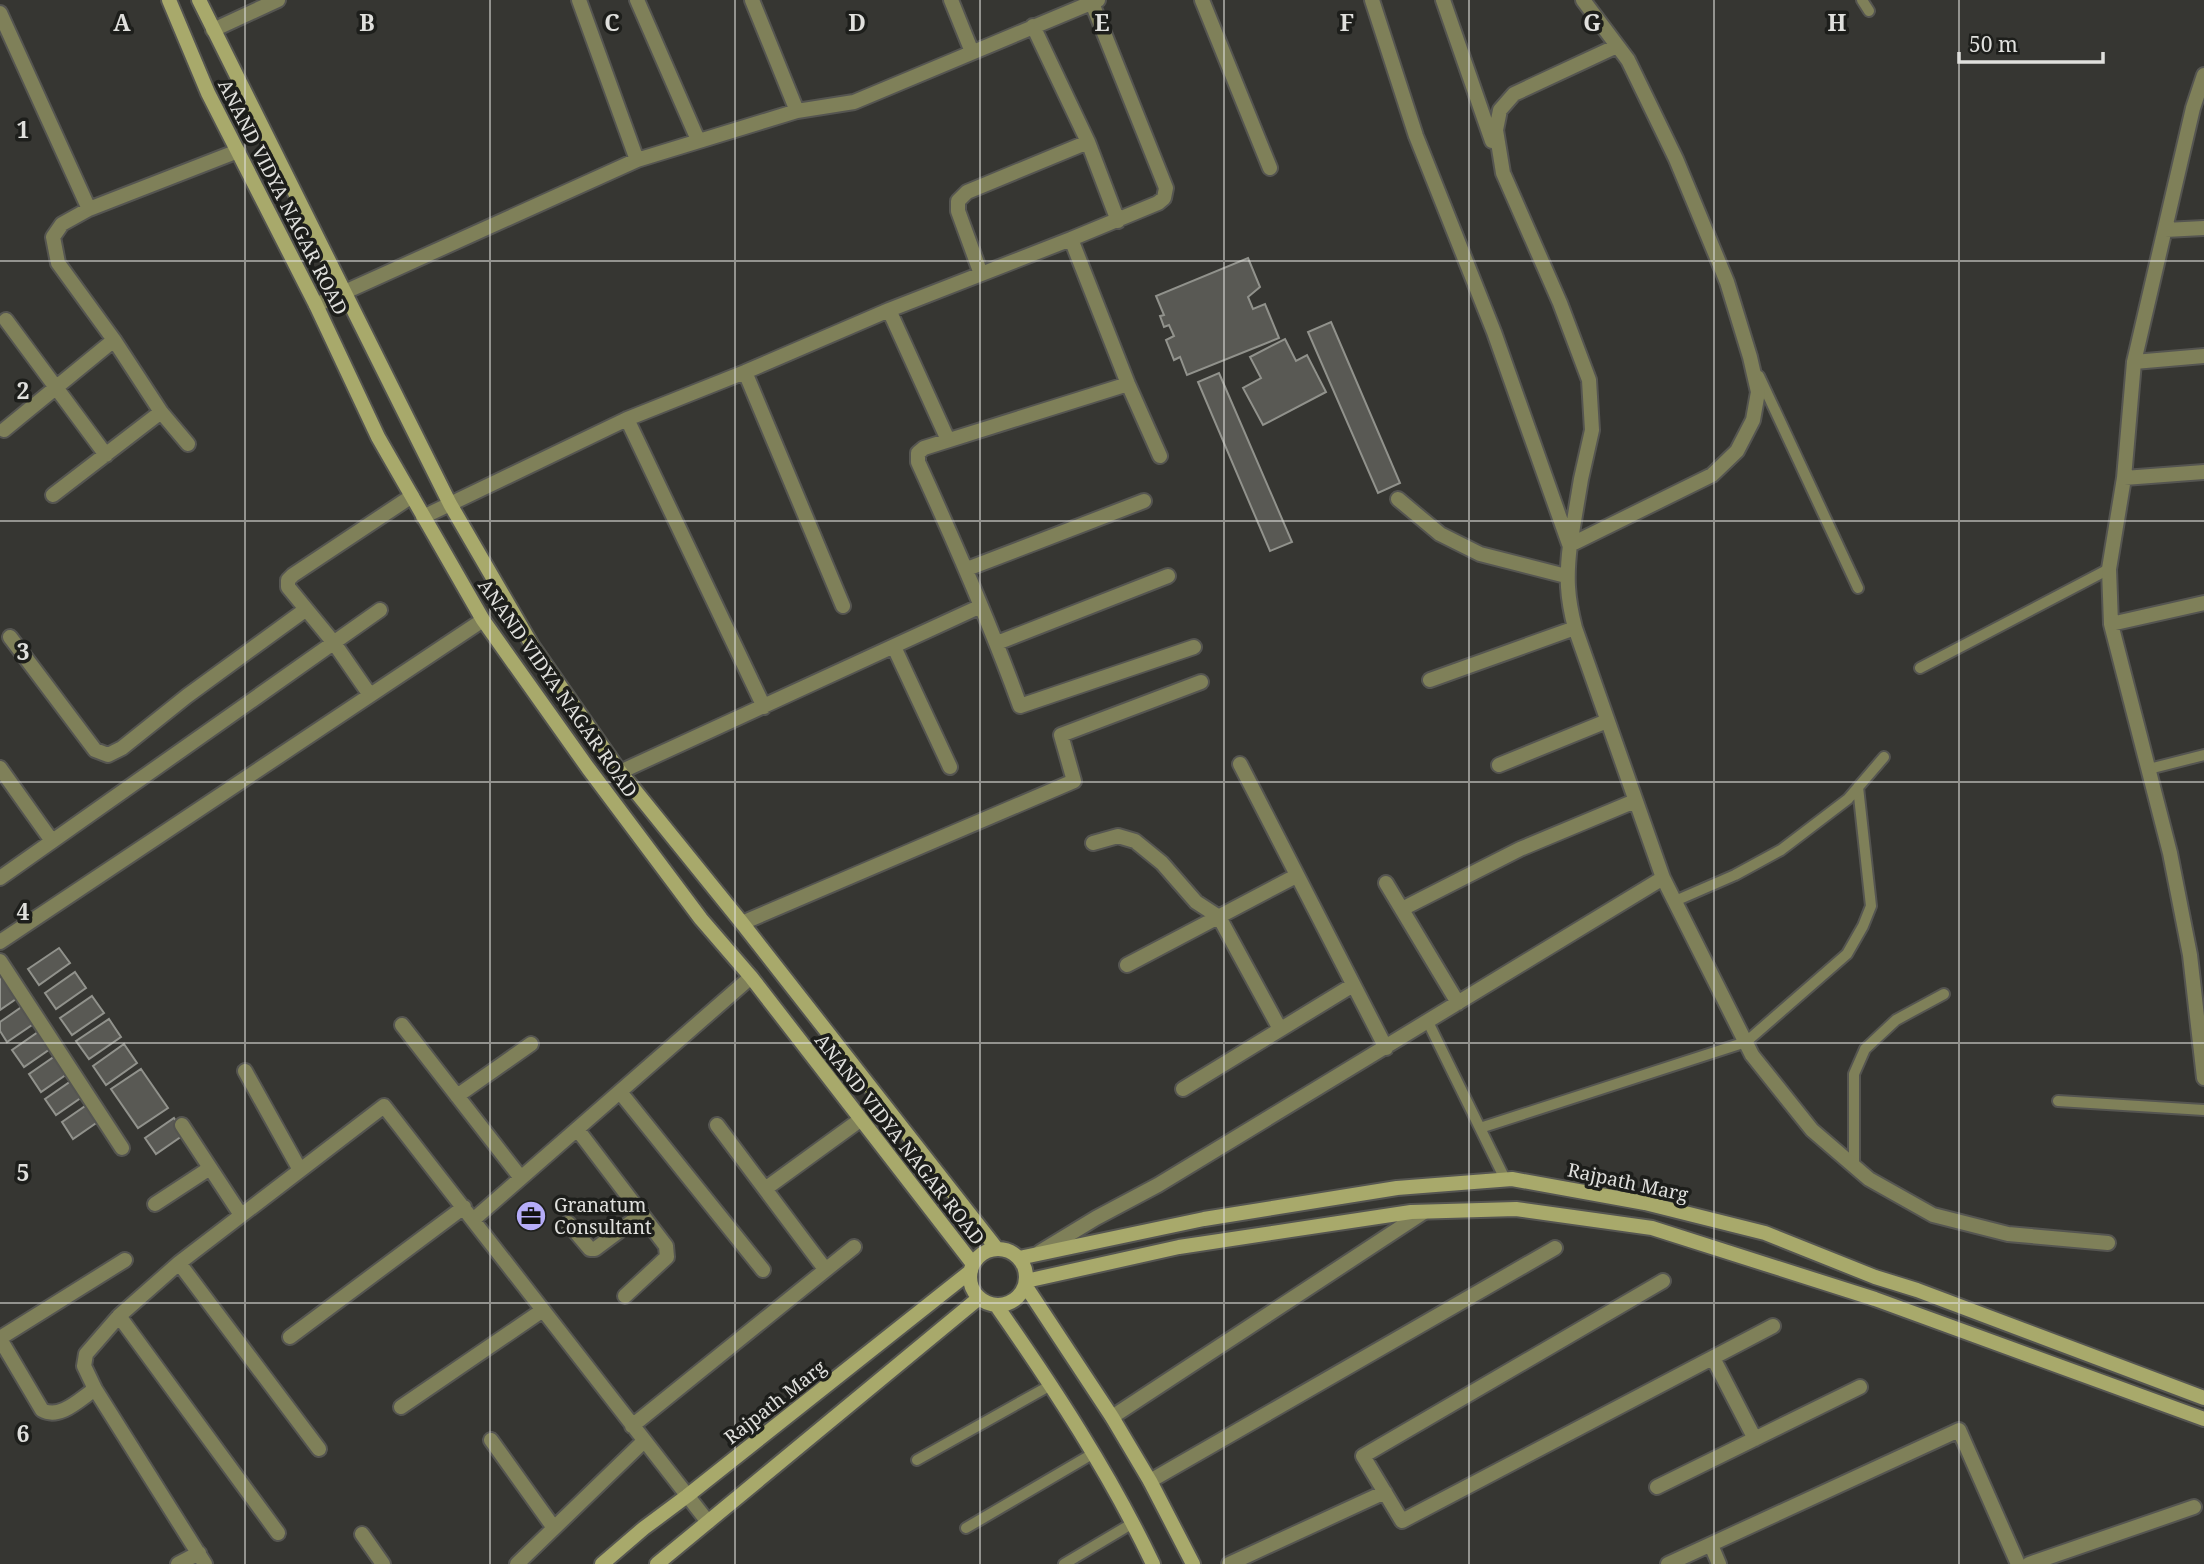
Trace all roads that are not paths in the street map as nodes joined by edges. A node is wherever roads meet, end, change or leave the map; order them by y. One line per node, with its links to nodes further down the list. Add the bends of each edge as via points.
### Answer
1 (169, 0): 25 (main road, ANAND VIDYA NAGAR ROAD)
2 (199, 0): 17 (main road, ANAND VIDYA NAGAR ROAD)
3 (278, 0): 17 (street)
4 (579, 0): 26 (street)
5 (637, 0): 23 (street)
6 (752, 0): 21 (street)
7 (951, 0): 19 (street)
8 (1202, 0): 27 (street)
9 (1372, 0): 61 (street, via 1416,135 1494,332)
10 (1443, 0): 28 (street)
11 (1862, 0): 14 (lane)
12 (1095, 1): 16 (street); 30 (street, via 1166,188 1158,204)
13 (1590, 2): 18 (street)
14 (1869, 10)
15 (0, 13): 29 (street)
16 (1033, 26): 19 (street); 24 (street)
17 (213, 30): 35 (main road, ANAND VIDYA NAGAR ROAD)
18 (1617, 46): 28 (street, via 1514,94 1500,110 1496,130); 41 (street, via 1676,159 1727,282)
19 (972, 52): 21 (street, via 854,102)
20 (2204, 75): 22 (street)
21 (797, 111): 23 (street)
22 (2197, 123): 32 (street)
23 (698, 140): 26 (street)
24 (1088, 142): 30 (street); 34 (street, via 967,192 958,201)
25 (238, 151): 29 (street); 36 (main road, ANAND VIDYA NAGAR ROAD)
26 (637, 160): 35 (street)
27 (1270, 168)
28 (1503, 173): 61 (street, via 1589,380 1592,430)
29 (89, 209): 39 (street, via 62,224 53,237 54,249 58,263)
30 (1118, 221): 33 (street)
31 (2204, 228): 32 (street)
32 (2165, 230): 42 (street)
33 (1071, 239): 34 (street); 44 (street)
34 (981, 274): 37 (street)
35 (346, 291): 36 (street); 59 (main road, ANAND VIDYA NAGAR ROAD)
36 (316, 305): 56 (main road, ANAND VIDYA NAGAR ROAD, via 378,437)
37 (889, 310): 43 (street); 49 (street)
38 (6, 320): 45 (street)
39 (114, 340): 45 (street); 46 (street)
40 (2204, 356): 42 (street)
41 (1750, 357): 61 (street, via 1758,392 1753,420 1737,451 1712,475); 66 (lane)
42 (2134, 362): 54 (street)
43 (745, 372): 47 (street); 68 (street)
44 (1128, 384): 49 (street); 52 (street)
45 (56, 387): 48 (street); 51 (street)
46 (161, 412): 50 (street); 51 (street)
47 (627, 419): 59 (street); 84 (street)
48 (4, 430)
49 (948, 440): 62 (street, via 924,448 918,453 918,462)
50 (188, 444)
51 (106, 455): 55 (street)
52 (1160, 456)
53 (2204, 472): 54 (street)
54 (2124, 478): 63 (street)
55 (53, 495)
56 (412, 496): 60 (main road, ANAND VIDYA NAGAR ROAD); 70 (street, via 288,580)
57 (1398, 499): 65 (street, via 1440,534 1480,554)
58 (1144, 501): 62 (street)
59 (450, 504): 60 (street); 93 (main road, ANAND VIDYA NAGAR ROAD, via 533,647)
60 (423, 517): 72 (main road, ANAND VIDYA NAGAR ROAD)
61 (1570, 545): 65 (street)
62 (967, 569): 69 (street)
63 (2109, 569): 73 (street); 80 (lane)
64 (1168, 576): 77 (street)
65 (1566, 576): 74 (street)
66 (1858, 588)
67 (2204, 603): 73 (street)
68 (843, 606)
69 (981, 606): 77 (street); 78 (street)
70 (305, 610): 75 (street, via 108,755 95,750); 76 (street)
71 (380, 610): 76 (street)
72 (483, 620): 83 (street); 109 (main road, ANAND VIDYA NAGAR ROAD, via 604,790)
73 (2111, 624): 92 (street)
74 (1575, 628): 81 (street); 85 (street)
75 (10, 637)
76 (334, 643): 83 (street); 96 (street)
77 (998, 643): 79 (street, via 1020,706)
78 (894, 647): 84 (street); 90 (street)
79 (1194, 647)
80 (1920, 668)
81 (1430, 680)
82 (1202, 682): 105 (street, via 1060,735 1074,781)
83 (370, 695): 106 (street)
84 (764, 707): 93 (street)
85 (1606, 721): 89 (street); 95 (street)
86 (2204, 755): 92 (lane)
87 (1884, 757): 94 (lane)
88 (1240, 764): 98 (street)
89 (1499, 765)
90 (950, 767)
91 (0, 768): 96 (street)
92 (2149, 769): 120 (street, via 2190,955)
93 (620, 772): 105 (main road, ANAND VIDYA NAGAR ROAD)
94 (1858, 787): 102 (lane, via 1781,850); 116 (lane, via 1871,906 1863,926 1847,954)
95 (1636, 801): 100 (street); 103 (street, via 1520,849)
96 (52, 841): 99 (street)
97 (1093, 843): 104 (street, via 1118,836 1135,841 1196,902)
98 (1296, 876): 104 (street); 110 (street)
99 (0, 878)
100 (1663, 878): 102 (street); 112 (street)
101 (1386, 883): 103 (street)
102 (1675, 901): 116 (street)
103 (1402, 909): 112 (street)
104 (1219, 916): 108 (street); 115 (street)
105 (742, 923): 148 (main road, ANAND VIDYA NAGAR ROAD)
106 (0, 942)
107 (0, 961): 131 (street)
108 (1128, 965)
109 (751, 977): 122 (street); 126 (main road, ANAND VIDYA NAGAR ROAD)
110 (1353, 985): 115 (street); 118 (street)
111 (1944, 994): 132 (lane, via 1896,1020 1865,1049 1854,1074)
112 (1458, 1003): 113 (street)
113 (1428, 1022): 118 (street); 129 (lane)
114 (402, 1025): 123 (street)
115 (1280, 1029): 121 (street)
116 (1746, 1042): 129 (lane); 132 (street, via 1812,1129)
117 (531, 1044): 123 (street)
118 (1386, 1048): 149 (street)
119 (246, 1071): 134 (street)
120 (2204, 1078)
121 (1183, 1089)
122 (620, 1092): 130 (street); 155 (street)
123 (457, 1096): 135 (street)
124 (2059, 1101): 125 (lane)
125 (2204, 1110)
126 (860, 1120): 137 (street); 153 (main road, ANAND VIDYA NAGAR ROAD)
127 (182, 1125): 133 (street)
128 (717, 1125): 137 (street)
129 (1480, 1128): 136 (lane)
130 (577, 1129): 135 (street); 141 (street)
131 (122, 1148)
132 (1854, 1166): 145 (street, via 1933,1215 2008,1234)
133 (210, 1168): 138 (street); 142 (street)
134 (300, 1170): 139 (street, via 384,1106); 142 (street)
135 (521, 1178): 143 (street)
136 (1505, 1179): 149 (main road, Rajpath Marg, via 1397,1188 1218,1217); 170 (main road, Rajpath Marg, via 1645,1203 1765,1233)
137 (765, 1189): 154 (street)
138 (155, 1203)
139 (464, 1207): 143 (street); 164 (street)
140 (1424, 1212): 157 (main road, Rajpath Marg, via 1178,1247); 172 (street); 173 (main road, Rajpath Marg, via 1517,1209 1652,1228 1875,1299)
141 (642, 1214): 144 (street, via 595,1249); 158 (street, via 666,1246 667,1257)
142 (241, 1215): 152 (street)
143 (473, 1220): 161 (street)
144 (568, 1223)
145 (2109, 1242)
146 (854, 1247): 154 (street)
147 (1555, 1248): 181 (street)
148 (997, 1249): 150 (main road); 153 (main road, via 984,1252)
149 (1035, 1255): 150 (main road, Rajpath Marg)
150 (1019, 1258): 157 (main road)
151 (125, 1260): 165 (street)
152 (179, 1264): 162 (street); 178 (street)
153 (972, 1268): 159 (main road, via 970,1280); 184 (main road, Rajpath Marg)
154 (825, 1269): 174 (street)
155 (763, 1270)
156 (1663, 1282): 183 (street, via 1363,1456)
157 (1026, 1283): 160 (main road, via 1016,1300); 172 (main road)
158 (625, 1296)
159 (979, 1298): 160 (main road); 186 (main road)
160 (996, 1305): 167 (main road)
161 (543, 1310): 171 (street); 174 (street)
162 (119, 1316): 169 (street, via 86,1354 84,1366); 190 (street)
163 (1773, 1326): 166 (street)
164 (290, 1337)
165 (0, 1339): 169 (street, via 49,1414 59,1413)
166 (1713, 1358): 175 (street); 183 (street, via 1402,1521)
167 (1051, 1385): 179 (main road); 180 (lane)
168 (1860, 1387): 175 (street)
169 (95, 1389): 193 (street)
170 (2204, 1398)
171 (401, 1406)
172 (1112, 1417): 181 (main road)
173 (2204, 1419)
174 (632, 1426): 177 (street)
175 (1755, 1439): 182 (street)
176 (491, 1440): 188 (street)
177 (644, 1441): 184 (street); 188 (street)
178 (319, 1449)
179 (1094, 1453): 187 (main road); 189 (lane)
180 (917, 1460)
181 (1150, 1481): 201 (main road)
182 (1657, 1487)
183 (1385, 1492): 202 (street)
184 (687, 1496): 186 (street); 197 (main road, Rajpath Marg)
185 (2194, 1507): 206 (street)
186 (708, 1522): 198 (main road)
187 (1133, 1523): 199 (lane); 200 (main road)
188 (554, 1528): 196 (street)
189 (966, 1528)
190 (278, 1533)
191 (362, 1534): 195 (street)
192 (1711, 1545): 203 (street); 204 (street); 205 (street, via 1959,1430)
193 (202, 1559): 194 (street)
194 (178, 1564)
195 (383, 1564)
196 (517, 1564)
197 (602, 1564)
198 (657, 1564)
199 (1064, 1564)
200 (1153, 1564)
201 (1194, 1564)
202 (1229, 1564)
203 (1668, 1564)
204 (1719, 1564)
205 (2018, 1564)
206 (2029, 1564)

